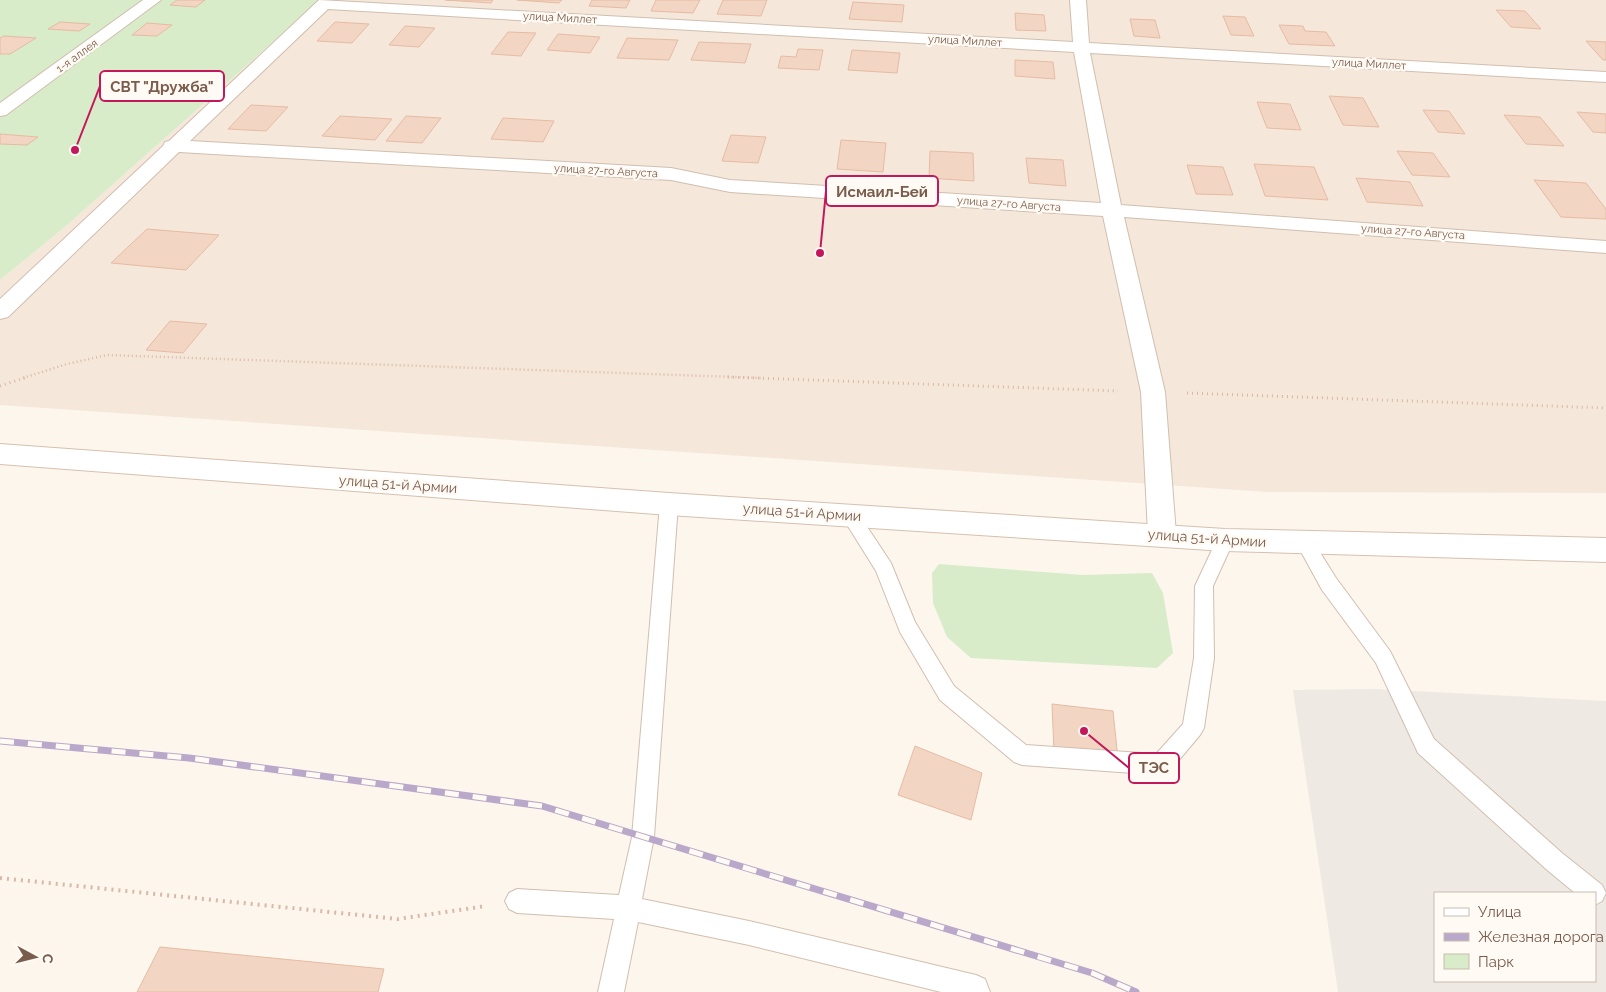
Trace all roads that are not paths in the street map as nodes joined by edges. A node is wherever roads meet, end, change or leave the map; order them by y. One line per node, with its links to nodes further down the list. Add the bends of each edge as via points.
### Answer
1 (153, 0): 6 (street, 1-я аллея)
2 (1078, 0): 4 (street)
3 (325, 2): 4 (street, улица Миллет); 7 (street)
4 (1081, 47): 5 (street, улица Миллет); 8 (street)
5 (1606, 77)
6 (0, 111)
7 (172, 146): 8 (street, улица 27-го Августа, via 671,174 730,186); 10 (street)
8 (1112, 210): 9 (street, улица 27-го Августа); 14 (street, via 1153,392)
9 (1606, 247)
10 (0, 312)
11 (0, 454): 12 (street, улица 51-й Армии)
12 (669, 504): 13 (street, улица 51-й Армии); 20 (lane, via 643,837)
13 (850, 515): 14 (street, улица 51-й Армии); 15 (lane, via 884,568 907,626 947,693 1022,755 1162,765 1193,728 1204,658 1204,586)
14 (1162, 534): 15 (street, улица 51-й Армии)
15 (1224, 540): 16 (street, улица 51-й Армии)
16 (1305, 544): 17 (street, улица 51-й Армии); 18 (lane, via 1329,584 1383,657 1426,746)
17 (1606, 550)
18 (1592, 892)
19 (516, 901): 20 (lane)
20 (628, 908): 21 (lane, via 749,933); 22 (lane)
21 (981, 991)
22 (611, 992)

